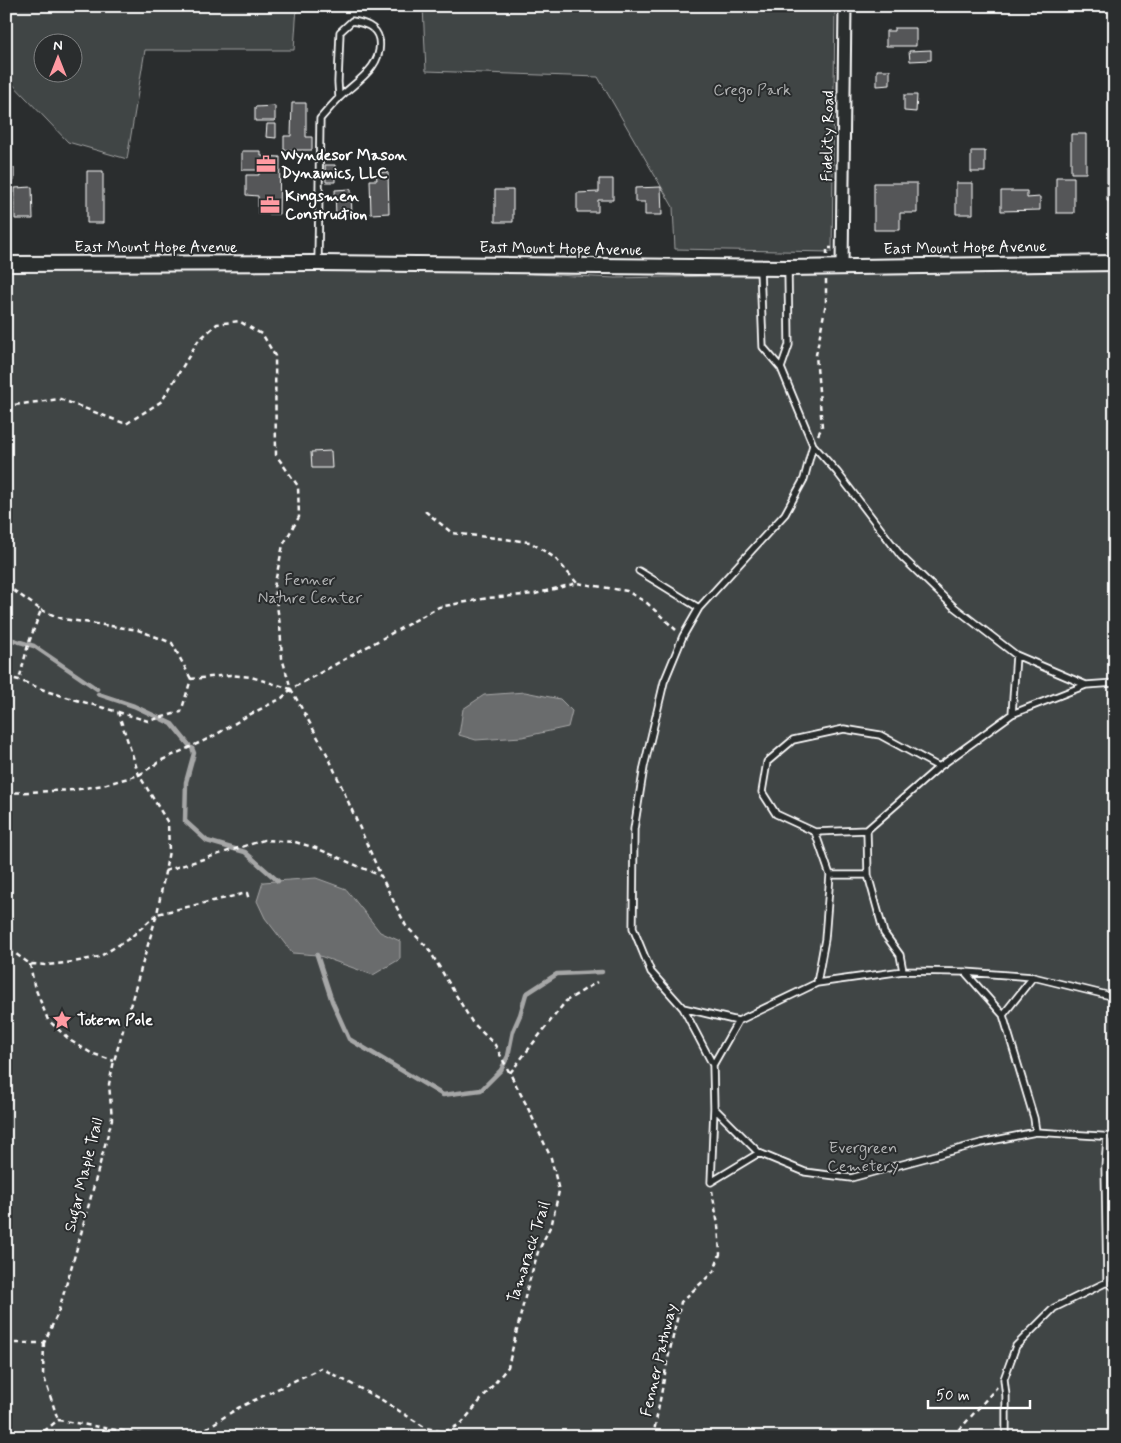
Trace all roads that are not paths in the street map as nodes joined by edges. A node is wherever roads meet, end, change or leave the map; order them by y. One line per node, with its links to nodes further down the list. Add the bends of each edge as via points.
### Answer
1 (845, 6): 6 (street, Fidelity Road)
2 (339, 98): 2 (lane, via 374,64 380,47 378,33 367,24 352,21 340,32); 4 (lane, via 320,119)
3 (1115, 262): 6 (street, East Mount Hope Avenue)
4 (318, 263): 5 (street, East Mount Hope Avenue); 7 (street, East Mount Hope Avenue)
5 (6, 264)
6 (842, 267): 8 (street, East Mount Hope Avenue)
7 (760, 268): 8 (street, East Mount Hope Avenue); 9 (lane, via 763,347)
8 (788, 268): 9 (lane, via 789,345)
9 (781, 368): 10 (lane)
10 (813, 445): 12 (lane, via 804,479 785,514); 13 (lane, via 901,556 954,607)
11 (639, 571): 12 (lane)
12 (699, 608): 27 (lane, via 664,682 634,829 633,928 651,972)
13 (1016, 656): 15 (lane); 16 (lane)
14 (1115, 682): 15 (lane)
15 (1086, 685): 16 (lane)
16 (1012, 714): 17 (lane)
17 (939, 768): 18 (lane); 19 (lane, via 880,735 844,729 793,740 767,762 762,792 776,814)
18 (867, 830): 19 (lane); 21 (lane)
19 (815, 832): 20 (lane)
20 (830, 875): 21 (lane); 25 (lane, via 825,939)
21 (868, 875): 22 (lane, via 884,933 900,955)
22 (903, 971): 23 (lane); 25 (lane)
23 (965, 972): 24 (lane); 28 (lane)
24 (1033, 977): 26 (lane); 28 (lane)
25 (817, 983): 29 (lane)
26 (1115, 997)
27 (683, 1008): 29 (lane); 30 (lane)
28 (1003, 1015): 32 (lane)
29 (738, 1020): 30 (lane)
30 (713, 1064): 31 (lane)
31 (714, 1108): 35 (lane); 35 (lane, via 711,1182)
32 (1036, 1132): 33 (lane); 35 (lane, via 981,1142 851,1178 805,1172)
33 (1107, 1137): 34 (lane); 36 (lane)
34 (1115, 1137)
35 (760, 1153)
36 (1107, 1282): 37 (lane); 38 (lane, via 1054,1308 1016,1346 1004,1378)
37 (1115, 1288)
38 (1006, 1437)

